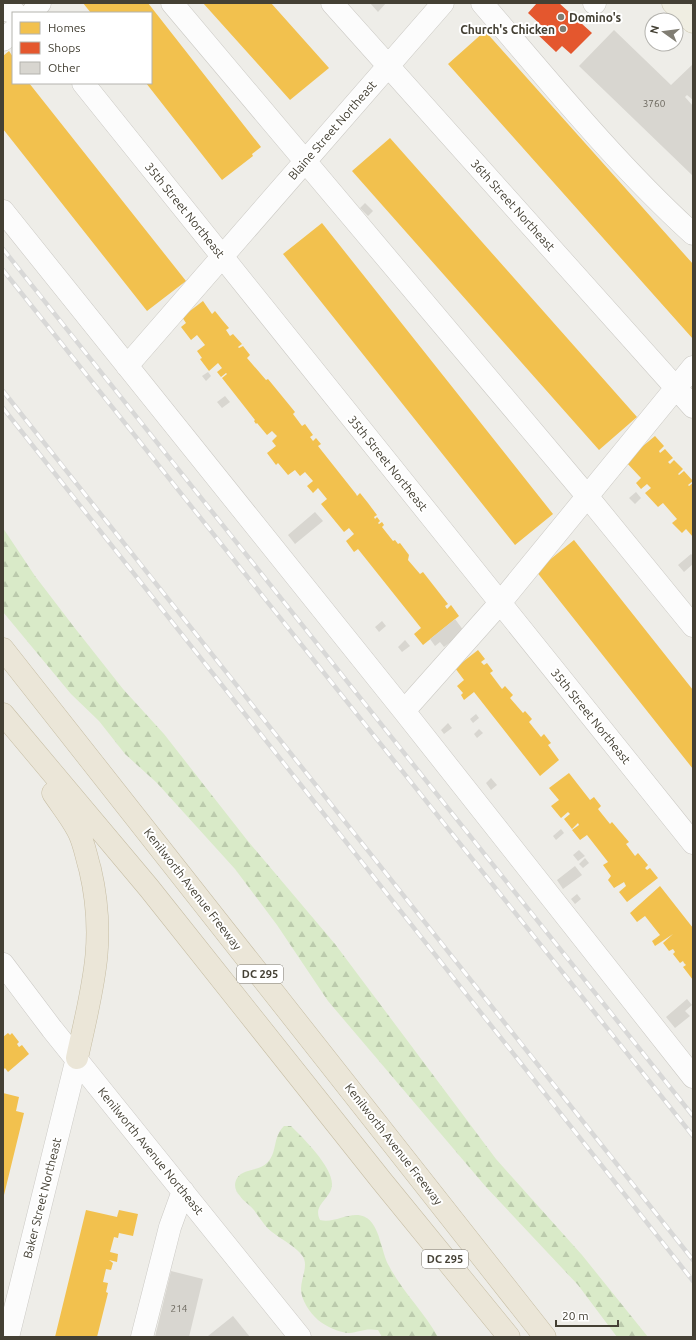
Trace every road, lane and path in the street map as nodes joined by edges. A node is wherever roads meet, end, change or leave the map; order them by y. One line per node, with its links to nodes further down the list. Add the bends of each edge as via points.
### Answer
1 (40, 3): 7 (street)
2 (172, 3): 13 (street)
3 (332, 3): 11 (street, 36th Street Northeast)
4 (443, 3): 11 (street, Blaine Street Northeast)
5 (482, 3): 15 (street, via 572,107 669,212)
6 (673, 3): 8 (main road)
7 (33, 12)
8 (693, 22)
9 (12, 32): 10 (street)
10 (3, 40)
11 (388, 66): 13 (street, Blaine Street Northeast); 19 (street, 36th Street Northeast)
12 (83, 84): 16 (street, 35th Street Northeast)
13 (305, 161): 16 (street, Blaine Street Northeast); 21 (street)
14 (3, 212): 17 (street)
15 (693, 234)
16 (221, 256): 17 (street, Blaine Street Northeast); 22 (street, 35th Street Northeast)
17 (127, 366): 25 (street)
18 (693, 367): 19 (street)
19 (676, 387): 20 (street, 36th Street Northeast); 21 (street)
20 (693, 407)
21 (587, 496): 22 (street); 23 (street)
22 (500, 603): 25 (street); 27 (street, 35th Street Northeast)
23 (693, 626)
24 (3, 649): 33 (highway, Kenilworth Avenue Freeway / DC 295)
25 (404, 711): 30 (street)
26 (3, 716): 29 (highway, via 78,830 95,890 98,950); 31 (highway, DC 295, via 149,888)
27 (693, 843)
28 (3, 964): 29 (street, Kenilworth Avenue Northeast)
29 (77, 1058): 32 (street, Kenilworth Avenue Northeast); 34 (street, Baker Street Northeast)
30 (693, 1077)
31 (381, 1180): 37 (highway); 38 (highway, DC 295)
32 (183, 1191): 35 (street, via 170,1227); 36 (street, Kenilworth Avenue Northeast)
33 (516, 1300): 39 (highway); 40 (highway, DC 295)
34 (8, 1337)
35 (142, 1337)
36 (300, 1337)
37 (489, 1337)
38 (509, 1337)
39 (545, 1337)
40 (552, 1337)

